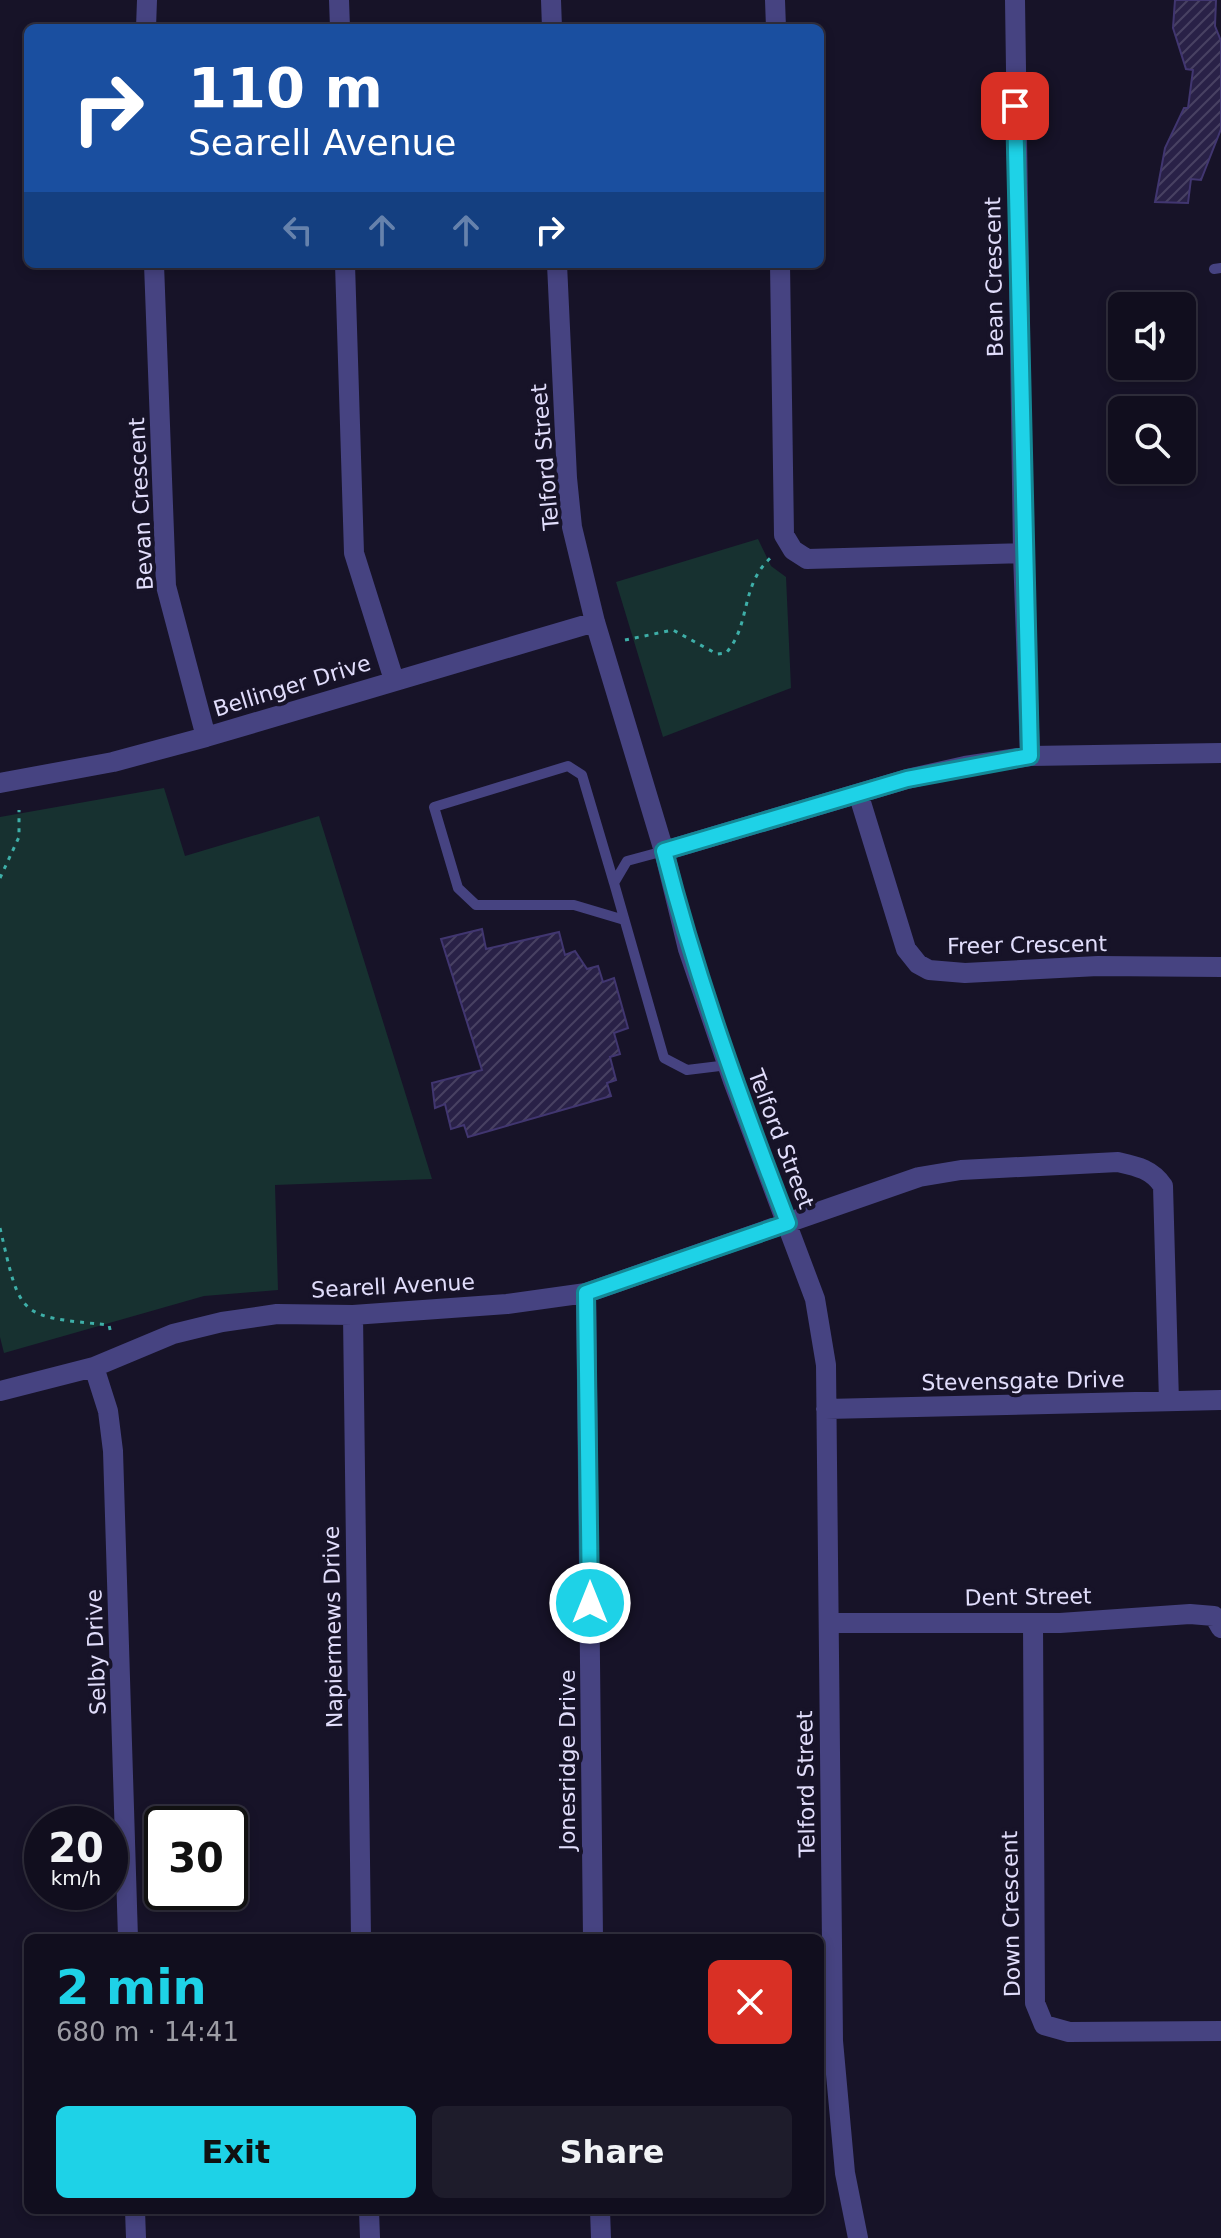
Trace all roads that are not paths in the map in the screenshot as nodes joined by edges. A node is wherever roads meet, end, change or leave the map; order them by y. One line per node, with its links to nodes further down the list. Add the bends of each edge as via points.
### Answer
1 (147, 0): 6 (street)
2 (339, 0): 7 (street)
3 (551, 0): 8 (street)
4 (775, 0): 9 (street)
5 (1015, 0): 14 (street, Bean Crescent)
6 (146, 24)
7 (340, 24)
8 (552, 24)
9 (776, 24)
10 (154, 268): 17 (street, Bevan Crescent, via 166,586)
11 (345, 268): 16 (street, via 354,553)
12 (557, 268): 15 (street, Telford Street, via 572,527)
13 (780, 268): 14 (street, via 788,542 807,559)
14 (1023, 553): 19 (street, Bean Crescent)
15 (595, 622): 16 (street, Bellinger Drive); 22 (street, Telford Street)
16 (394, 680): 17 (street, Bellinger Drive)
17 (206, 737): 20 (street, Bellinger Drive, via 113,762)
18 (1221, 753): 19 (street)
19 (1030, 756): 21 (street, via 936,773)
20 (0, 783)
21 (859, 796): 22 (street); 25 (street, Freer Crescent, via 906,949 929,970)
22 (664, 851): 23 (lane, via 627,861); 26 (street, Telford Street, via 688,949)
23 (614, 883): 24 (lane); 24 (lane, via 582,775 568,766 434,807 458,888 476,905 574,905)
24 (621, 919): 26 (lane, via 664,1058 687,1070)
25 (1221, 967)
26 (728, 1065): 27 (street, Telford Street)
27 (788, 1223): 28 (street, Searell Avenue); 33 (street, Searell Avenue, via 919,1177 961,1170 1118,1162 1141,1167 1163,1186); 34 (street, Telford Street, via 822,1330)
28 (586, 1293): 29 (street, Searell Avenue); 40 (street, Jonesridge Drive)
29 (353, 1315): 30 (street, Searell Avenue, via 277,1314 222,1322 173,1334); 39 (street, Napiermews Drive)
30 (94, 1367): 31 (street, Searell Avenue); 38 (street, Selby Drive, via 113,1451)
31 (0, 1391)
32 (1221, 1400): 33 (street, Stevensgate Drive)
33 (1169, 1402): 34 (street, Stevensgate Drive)
34 (826, 1409): 35 (street, Telford Street)
35 (829, 1623): 36 (street, Dent Street); 48 (street, Telford Street, via 833,2041 845,2173)
36 (1033, 1623): 37 (street, Dent Street, via 1190,1614 1214,1616); 41 (street, Down Crescent, via 1035,2003 1044,2025 1069,2032)
37 (1221, 1628)
38 (128, 1934)
39 (361, 1934)
40 (593, 1934)
41 (1221, 2031)
42 (135, 2214): 45 (street)
43 (369, 2214): 46 (street)
44 (600, 2214): 47 (street)
45 (136, 2238)
46 (370, 2238)
47 (601, 2238)
48 (858, 2238)

